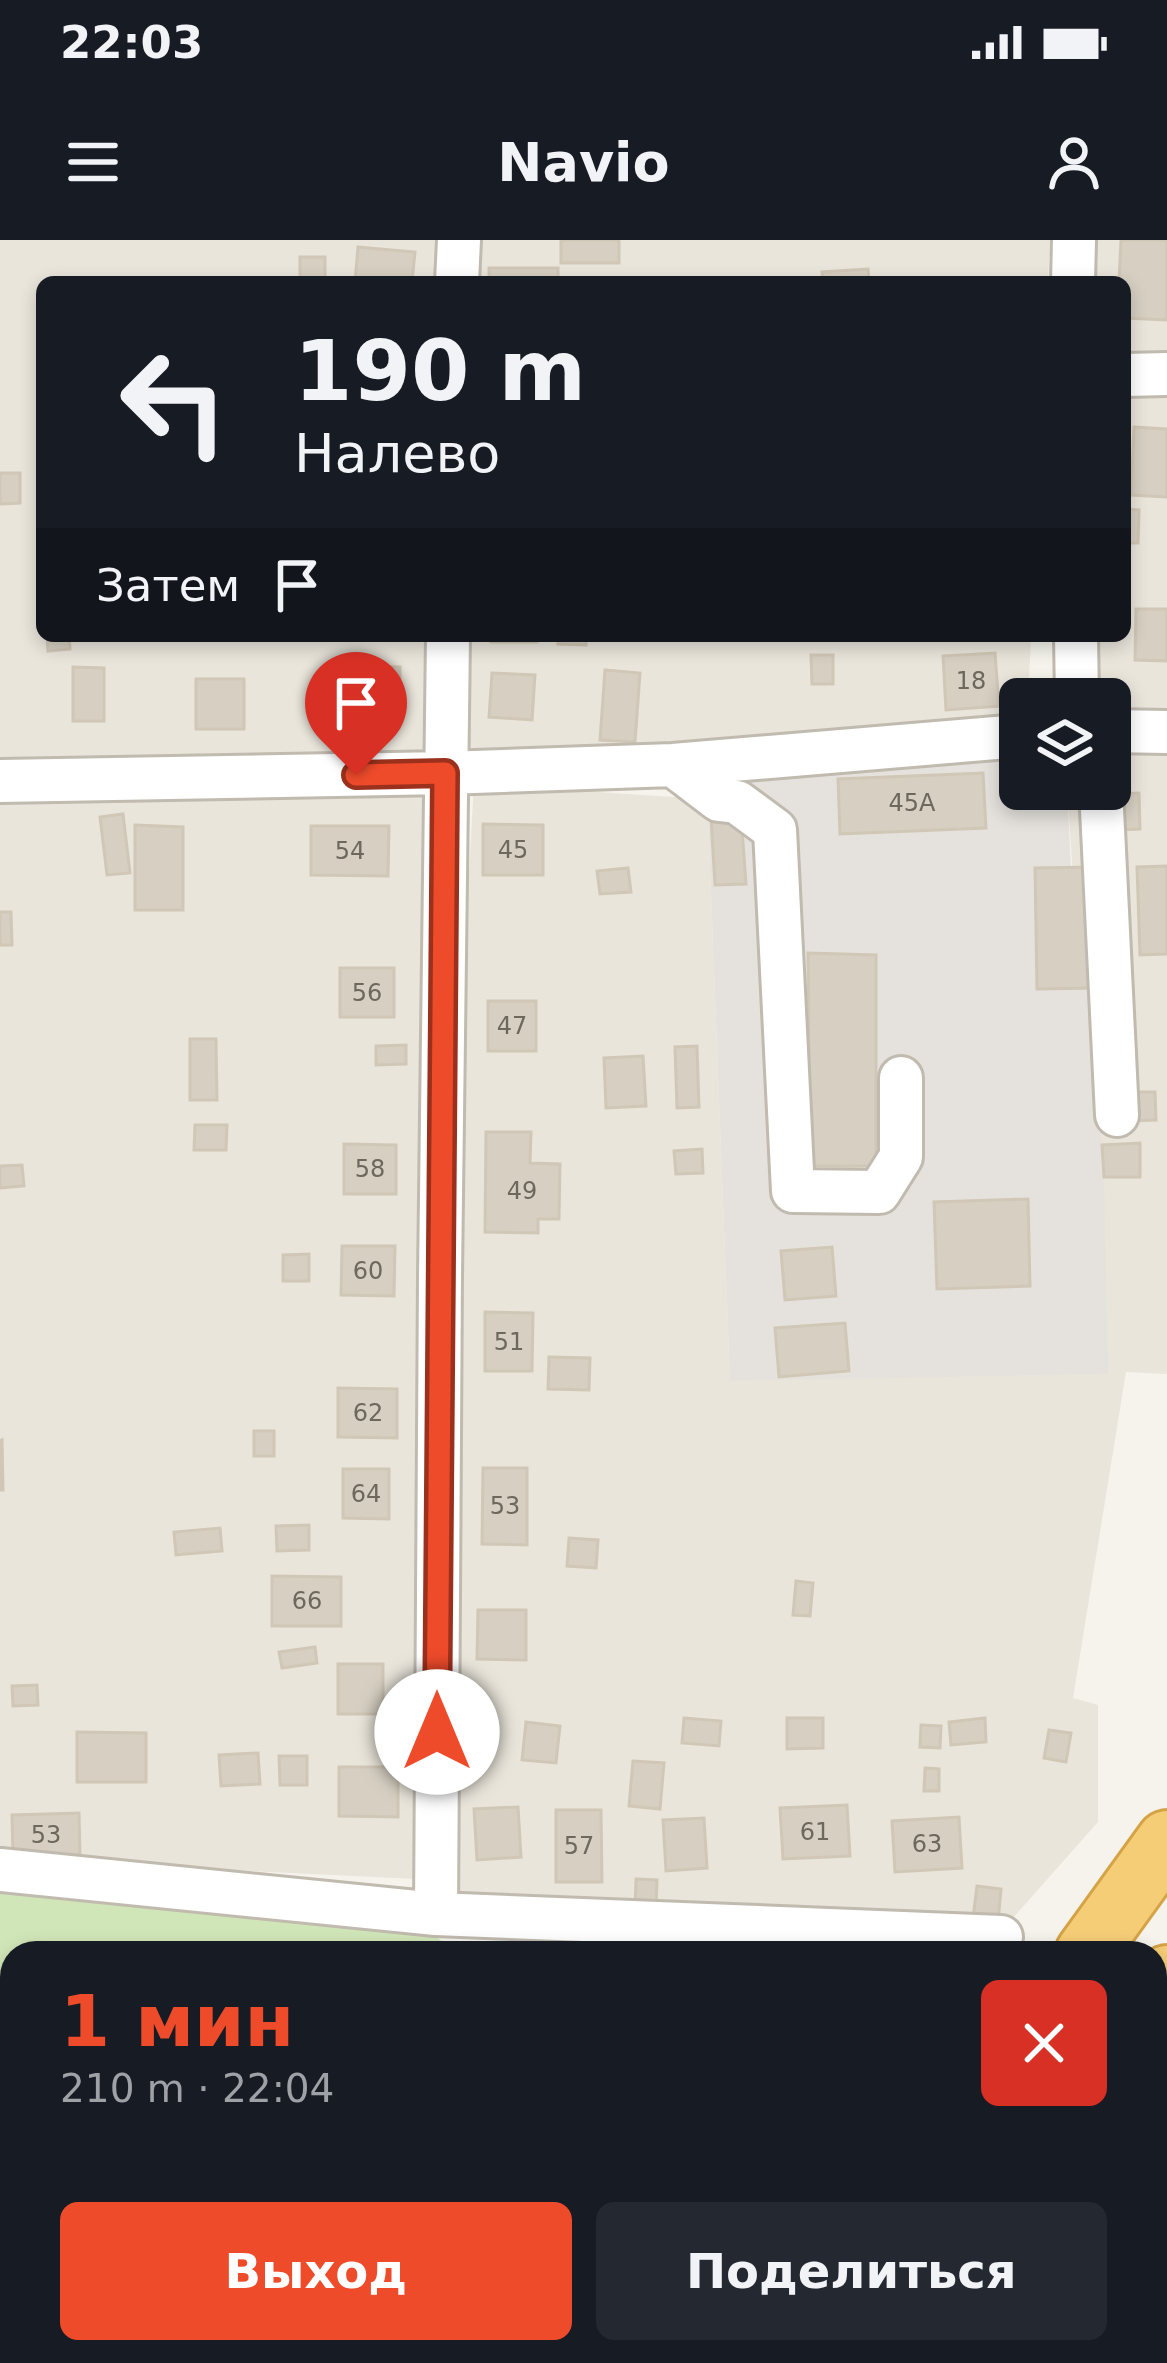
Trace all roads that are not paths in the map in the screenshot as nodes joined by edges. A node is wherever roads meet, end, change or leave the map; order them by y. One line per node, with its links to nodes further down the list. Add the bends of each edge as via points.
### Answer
1 (459, 240): 3 (street)
2 (1074, 240): 4 (street)
3 (457, 276)
4 (1073, 276)
5 (1167, 374): 6 (street)
6 (1131, 375)
7 (448, 642): 14 (street)
8 (1076, 642): 9 (street)
9 (1077, 678)
10 (1131, 731): 11 (street)
11 (1167, 732)
12 (999, 738): 13 (street)
13 (673, 765): 14 (street); 17 (street, via 775,830 794,1191 879,1192 901,1157)
14 (445, 773): 15 (street); 21 (street)
15 (0, 781)
16 (1102, 810): 18 (street)
17 (901, 1078)
18 (1117, 1115)
19 (1167, 1841): 23 (highway)
20 (0, 1870): 21 (street)
21 (436, 1914): 22 (street)
22 (1001, 1937)
23 (1095, 1941)

